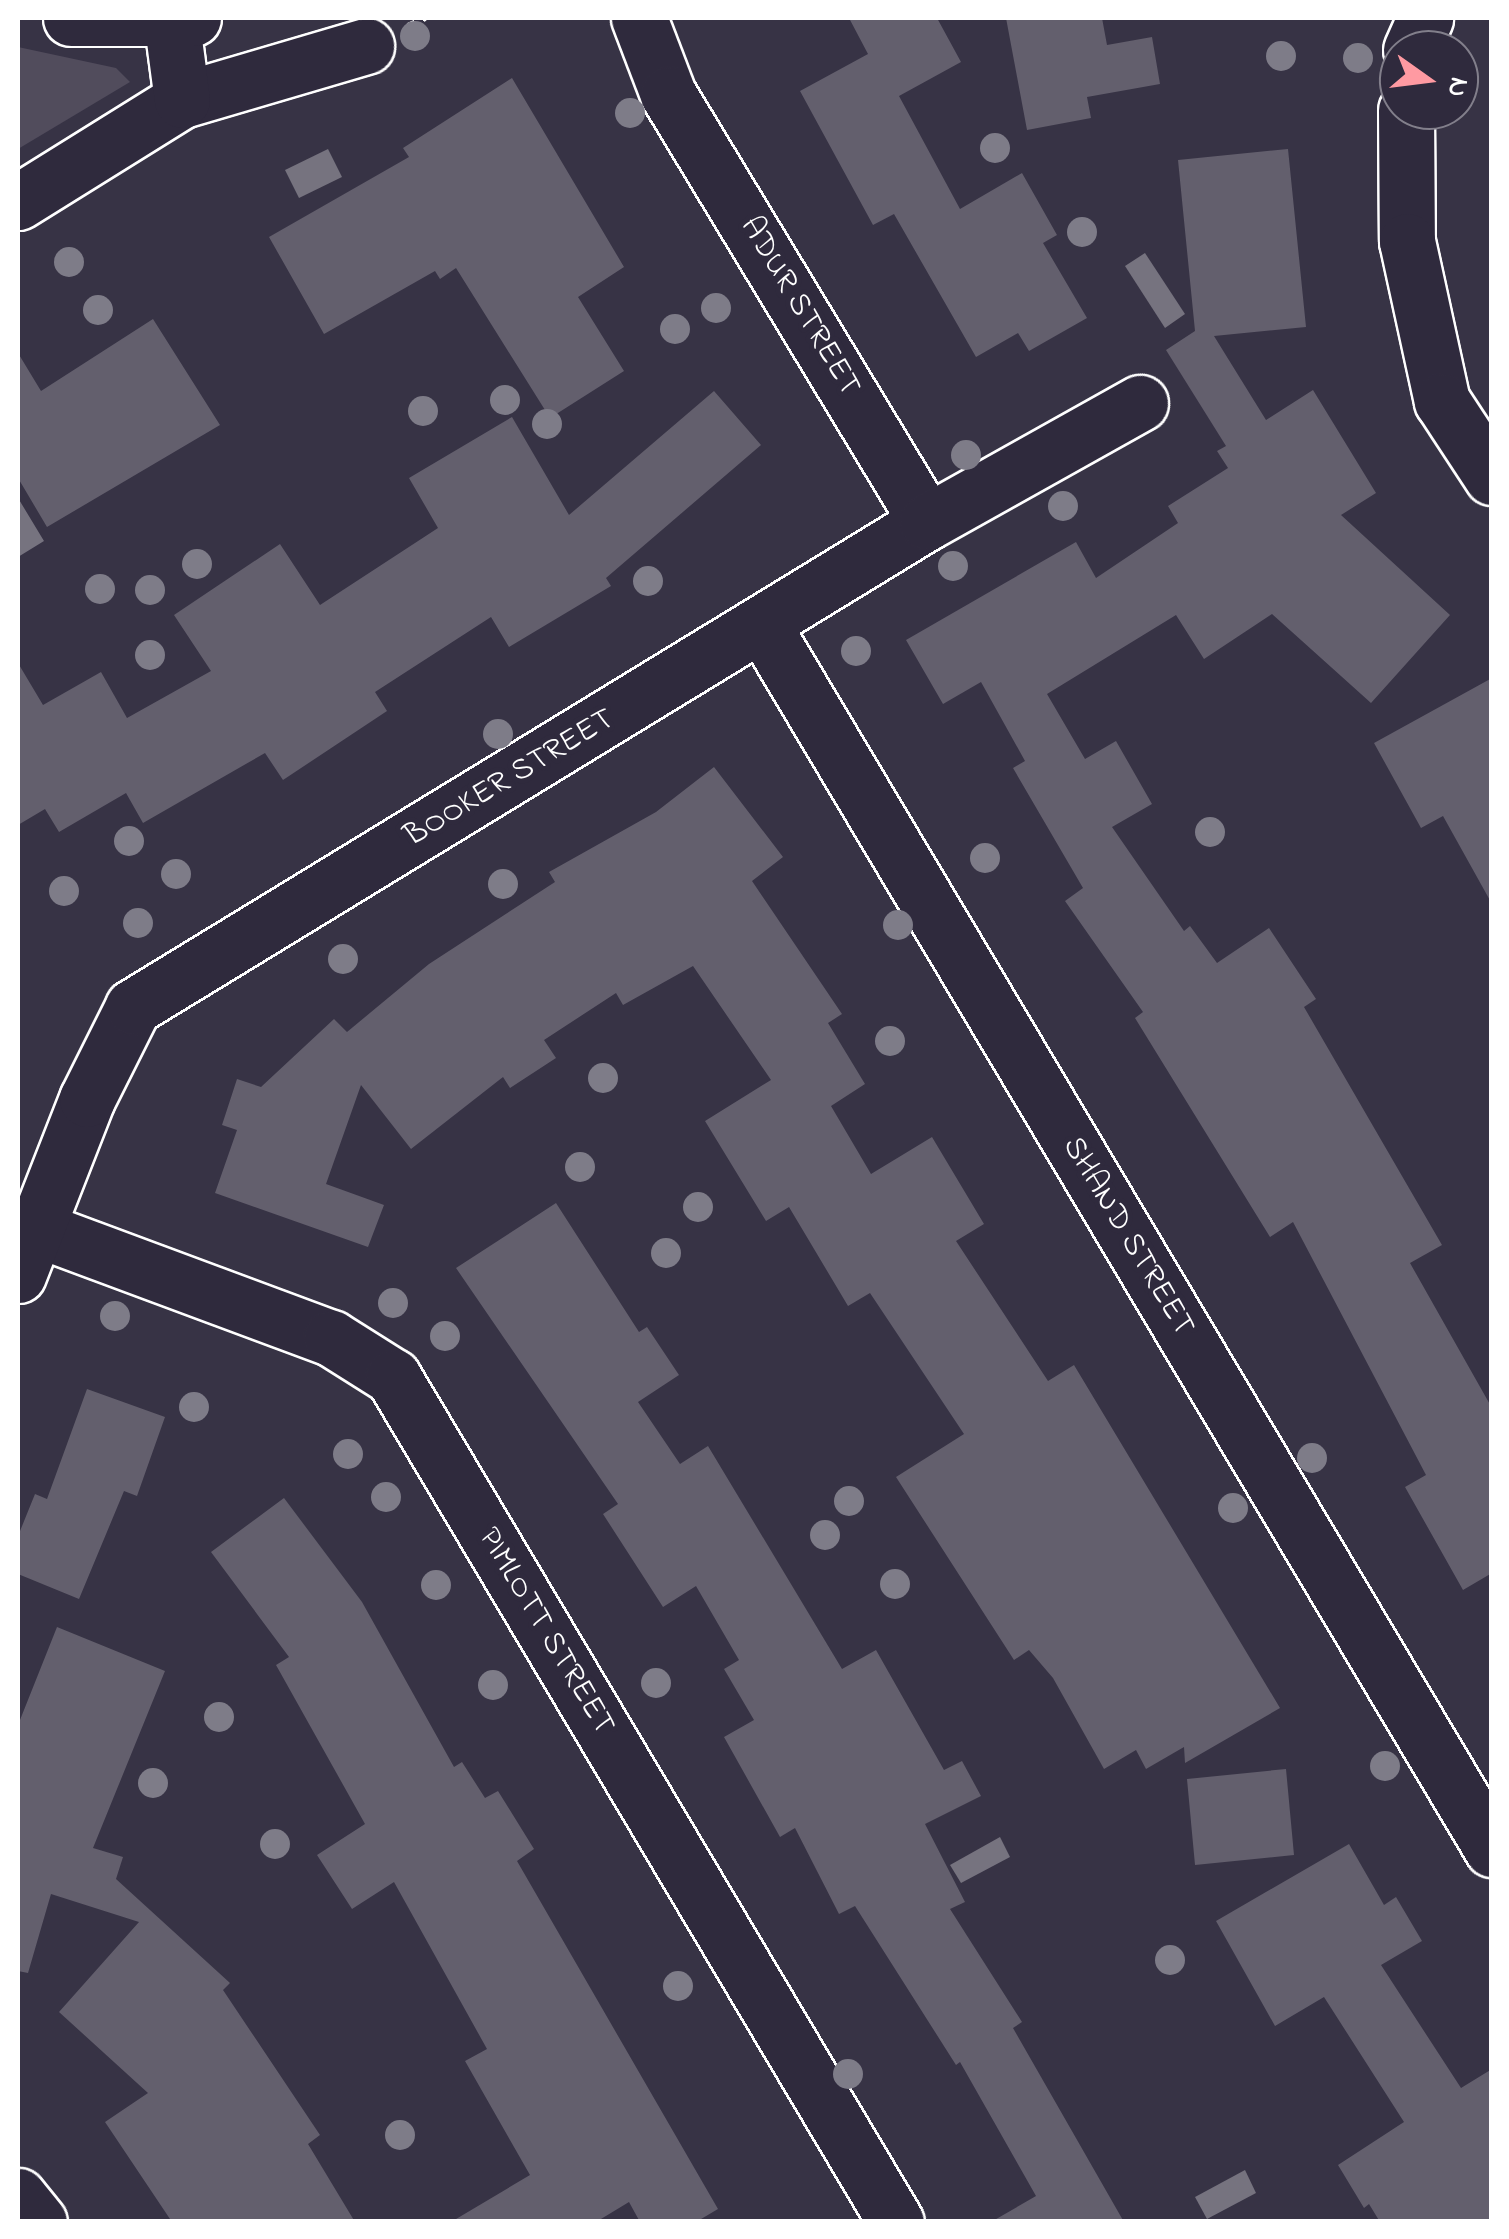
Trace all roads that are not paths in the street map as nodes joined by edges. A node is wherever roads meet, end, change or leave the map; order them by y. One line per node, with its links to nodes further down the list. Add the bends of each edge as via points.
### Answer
1 (71, 18): 4 (street)
2 (597, 18): 6 (street, ADUR STREET)
3 (638, 18): 6 (street, ADUR STREET)
4 (179, 19): 7 (street)
5 (366, 46): 7 (street)
6 (668, 94): 12 (street, ADUR STREET)
7 (182, 100): 9 (street)
8 (1406, 130): 11 (street, via 1407,241 1442,401)
9 (18, 202)
10 (1140, 403): 12 (street, BOOKER STREET)
11 (1492, 477)
12 (927, 522): 13 (street, BOOKER STREET)
13 (763, 626): 14 (street, BOOKER STREET, via 133,1006 86,1099); 15 (street, SHAND STREET)
14 (26, 1251): 18 (street, PIMLOTT STREET, via 331,1338 393,1377)
15 (1492, 1848)
16 (18, 2196): 17 (street)
17 (39, 2222)
18 (896, 2222)

